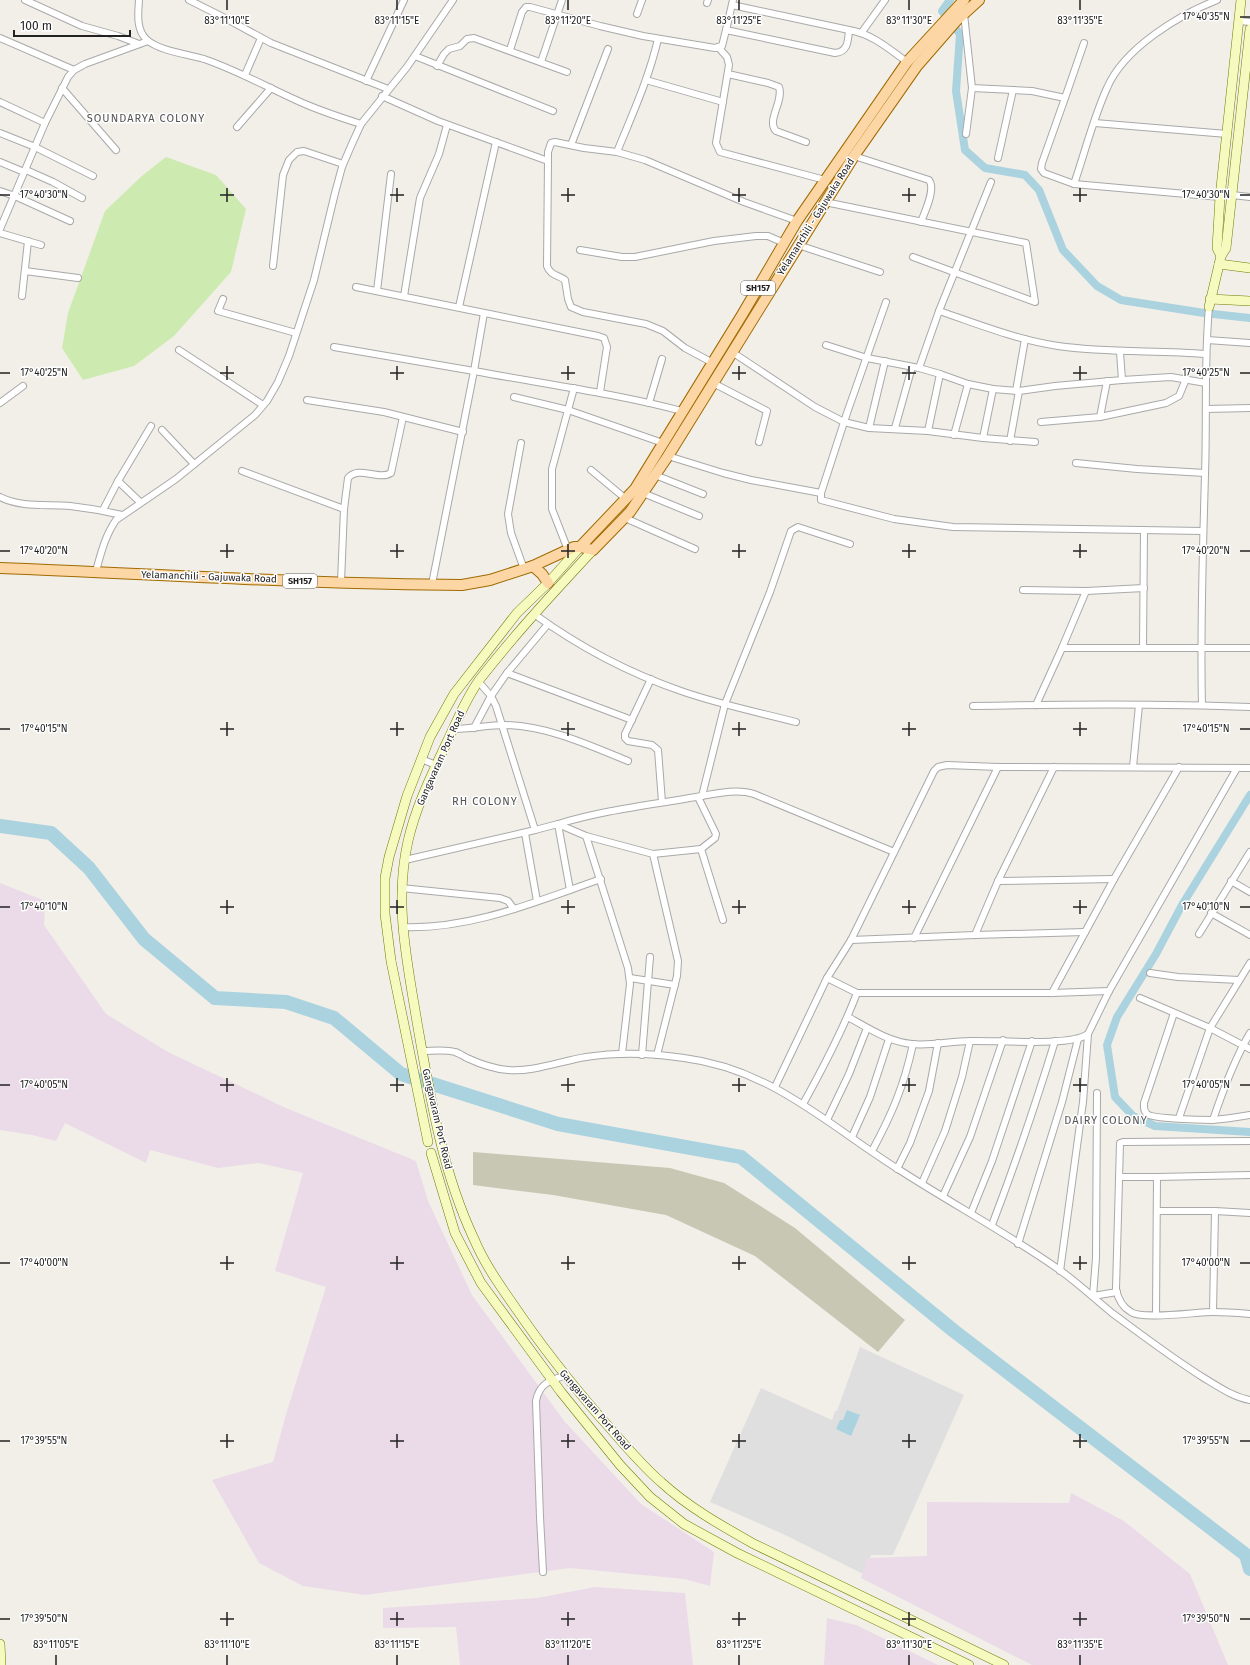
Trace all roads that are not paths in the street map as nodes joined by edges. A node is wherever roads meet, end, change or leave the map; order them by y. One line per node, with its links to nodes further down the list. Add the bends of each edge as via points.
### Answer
1 (24, 0): 28 (street, via 82,26)
2 (139, 0): 26 (street, via 139,27)
3 (189, 0): 24 (street)
4 (404, 0): 42 (street)
5 (453, 0): 33 (street)
6 (562, 0): 14 (street)
7 (642, 0): 15 (street)
8 (885, 0): 21 (street)
9 (979, 0): 13 (main road, Yelamanchili - Gajuwaka Road / SH157)
10 (1218, 0): 55 (street, via 1196,8 1159,31 1136,50 1116,71 1107,87)
11 (1241, 0): 16 (street)
12 (732, 2): 19 (street); 20 (street)
13 (960, 10): 22 (main road, Yelamanchili - Gajuwaka Road / SH157); 46 (street)
14 (557, 14): 25 (street); 31 (street, via 526,7 522,12); 35 (street)
15 (637, 14)
16 (1239, 21): 17 (street); 61 (street)
17 (1250, 22)
18 (1250, 29): 80 (street)
19 (726, 30): 20 (street, via 835,53 844,51); 29 (street, via 722,46)
20 (849, 30): 21 (street)
21 (862, 32): 36 (street, via 878,40)
22 (940, 32): 32 (main road, Yelamanchili - Gajuwaka Road / SH157); 34 (main road, Yelamanchili - Gajuwaka Road / SH157)
23 (0, 38): 38 (street)
24 (262, 38): 41 (street); 42 (street)
25 (658, 39): 29 (street, via 708,48); 43 (street)
26 (148, 41): 28 (street); 41 (street, via 159,47 204,59)
27 (1084, 43): 50 (street)
28 (139, 44): 38 (street)
29 (718, 47): 40 (street, via 729,60)
30 (608, 49): 64 (street)
31 (510, 50): 35 (street); 37 (street, via 470,38 460,46 446,51)
32 (917, 50): 34 (main road); 36 (main road, Yelamanchili - Gajuwaka Road / SH157)
33 (415, 56): 37 (street); 47 (street)
34 (926, 56): 68 (main road, Yelamanchili - Gajuwaka Road / SH157)
35 (541, 62): 39 (street)
36 (907, 62): 76 (main road, Yelamanchili - Gajuwaka Road / SH157)
37 (437, 66): 53 (street)
38 (74, 70): 44 (street)
39 (567, 72)
40 (728, 74): 52 (street); 63 (street, via 779,87 780,97 773,122 774,129)
41 (245, 75): 45 (street)
42 (366, 80): 47 (street)
43 (646, 80): 52 (street); 67 (street)
44 (62, 88): 54 (street); 66 (street)
45 (271, 88): 56 (street); 58 (street)
46 (972, 88): 48 (street); 60 (street)
47 (388, 89): 49 (street)
48 (1013, 90): 50 (street); 69 (street)
49 (382, 96): 56 (street); 57 (street)
50 (1065, 98): 78 (street, via 1042,169 1044,173)
51 (0, 102): 54 (street)
52 (723, 102): 76 (street, via 716,142 720,152)
53 (554, 111)
54 (45, 123): 65 (street)
55 (1095, 123): 61 (street); 78 (street)
56 (361, 124): 72 (street)
57 (447, 125): 62 (street); 110 (street, via 434,168 420,198)
58 (237, 127)
59 (0, 133): 65 (street)
60 (966, 134)
61 (1227, 134): 82 (street)
62 (496, 142): 70 (street); 115 (street)
63 (806, 142)
64 (571, 145): 67 (street); 70 (street, via 551,143)
65 (35, 147): 73 (street); 75 (street)
66 (116, 150)
67 (617, 152): 89 (street, via 645,160 744,202)
68 (854, 156): 85 (main road, Yelamanchili - Gajuwaka Road / SH157); 90 (street, via 929,180 932,190)
69 (998, 158)
70 (548, 161): 131 (street, via 547,266 552,274 564,280 571,307 583,312 656,327 685,348)
71 (0, 162): 73 (street)
72 (343, 164): 101 (street, via 304,151 297,152 289,160 283,175); 118 (street, via 314,280)
73 (25, 171): 81 (street); 84 (street, via 53,182)
74 (391, 174): 108 (street)
75 (93, 176)
76 (825, 180): 89 (main road, Yelamanchili - Gajuwaka Road / SH157)
77 (991, 182): 92 (street)
78 (1074, 184): 82 (street)
79 (0, 191): 81 (street)
80 (1232, 195): 83 (street); 100 (street, via 1226,248)
81 (14, 196): 87 (street); 88 (street)
82 (1220, 197): 100 (street, via 1217,248)
83 (1250, 197)
84 (82, 198)
85 (825, 202): 90 (street); 97 (main road, Yelamanchili - Gajuwaka Road / SH157)
86 (0, 210): 87 (street)
87 (7, 212): 91 (street)
88 (70, 221)
89 (797, 221): 95 (main road, Yelamanchili - Gajuwaka Road / SH157)
90 (921, 222): 92 (street)
91 (0, 229)
92 (972, 232): 105 (street); 105 (street, via 1026,243 1035,302)
93 (0, 234): 94 (street)
94 (28, 241): 96 (street); 103 (street)
95 (784, 243): 98 (street, via 768,236 756,236 714,241 635,257); 131 (main road, Yelamanchili - Gajuwaka Road / SH157)
96 (41, 245)
97 (798, 245): 104 (street); 125 (main road, Yelamanchili - Gajuwaka Road / SH157)
98 (580, 250)
99 (913, 257): 105 (street)
100 (1220, 260): 102 (street); 114 (street)
101 (273, 266)
102 (1250, 268)
103 (25, 271): 106 (street); 109 (street)
104 (880, 272)
105 (954, 272): 116 (street)
106 (78, 278)
107 (356, 287): 108 (street)
108 (377, 291): 110 (street)
109 (22, 296)
110 (404, 296): 115 (street)
111 (223, 299): 118 (street, via 218,311)
112 (1250, 301): 114 (street)
113 (886, 302): 128 (street)
114 (1210, 303): 120 (street)
115 (459, 307): 117 (street)
116 (939, 311): 119 (street); 132 (street)
117 (484, 313): 133 (street); 145 (street, via 604,338 607,347)
118 (296, 333): 150 (street, via 278,382)
119 (1025, 339): 126 (street, via 1059,346); 144 (street)
120 (1207, 340): 121 (street); 127 (street)
121 (1250, 343)
122 (826, 345): 128 (street)
123 (334, 347): 133 (street)
124 (179, 350): 150 (street)
125 (732, 352): 138 (main road, Yelamanchili - Gajuwaka Road / SH157); 157 (street, via 815,407)
126 (1120, 352): 127 (street, via 1146,350); 136 (street)
127 (1206, 354): 139 (street)
128 (867, 358): 130 (street); 157 (street)
129 (662, 359): 149 (street)
130 (885, 361): 132 (street); 160 (street)
131 (713, 363): 154 (main road, Yelamanchili - Gajuwaka Road / SH157)
132 (915, 367): 134 (street); 161 (street)
133 (474, 370): 142 (street); 164 (street)
134 (940, 374): 140 (street); 163 (street)
135 (1186, 379): 136 (street, via 1171,377); 139 (street); 156 (street, via 1179,396 1166,403)
136 (1122, 380): 137 (street)
137 (1107, 381): 144 (street); 156 (street)
138 (713, 383): 168 (street, via 767,411); 172 (main road, Yelamanchili - Gajuwaka Road / SH157)
139 (1206, 383): 152 (street)
140 (968, 384): 143 (street); 165 (street)
141 (24, 386): 148 (street)
142 (574, 388): 145 (street); 153 (street)
143 (993, 389): 144 (street); 166 (street)
144 (1018, 391): 167 (street)
145 (600, 392): 149 (street)
146 (514, 396): 153 (street)
147 (307, 400): 155 (street)
148 (0, 403)
149 (649, 403): 154 (street)
150 (263, 405): 174 (street, via 255,415)
151 (1250, 408): 152 (street)
152 (1206, 409): 177 (street)
153 (568, 410): 171 (street); 196 (street, via 552,470 552,510)
154 (682, 411): 171 (main road, Yelamanchili - Gajuwaka Road / SH157)
155 (403, 417): 164 (street); 186 (street, via 391,473 351,475 347,484)
156 (1100, 417): 158 (street)
157 (844, 422): 160 (street); 181 (street)
158 (1041, 422)
159 (151, 426): 179 (street)
160 (870, 428): 161 (street)
161 (895, 428): 163 (street)
162 (162, 430): 174 (street)
163 (928, 431): 165 (street)
164 (463, 432): 203 (street)
165 (954, 435): 166 (street)
166 (983, 438): 167 (street)
167 (1010, 440): 169 (street)
168 (759, 442)
169 (1035, 442)
170 (521, 443): 199 (street, via 508,514 511,533)
171 (663, 443): 184 (main road, Yelamanchili - Gajuwaka Road / SH157)
172 (668, 456): 178 (main road, Yelamanchili - Gajuwaka Road / SH157); 181 (street, via 751,480)
173 (1076, 463): 177 (street)
174 (194, 464): 185 (street)
175 (591, 470): 184 (street)
176 (242, 471): 186 (street)
177 (1205, 473): 192 (street)
178 (655, 475): 180 (main road, Yelamanchili - Gajuwaka Road / SH157); 182 (street)
179 (118, 481): 185 (street); 187 (street)
180 (643, 492): 189 (street); 190 (main road, Yelamanchili - Gajuwaka Road / SH157)
181 (821, 493): 191 (street, via 820,499 825,502 934,526)
182 (703, 494)
183 (0, 497): 187 (street, via 27,504)
184 (626, 499): 194 (main road, Yelamanchili - Gajuwaka Road / SH157)
185 (140, 502): 188 (street)
186 (344, 509): 201 (street)
187 (103, 510): 188 (street)
188 (122, 515): 200 (street, via 109,530)
189 (699, 516)
190 (625, 518): 195 (street); 197 (main road, Yelamanchili - Gajuwaka Road / SH157)
191 (1144, 530): 192 (street); 204 (street)
192 (1203, 531): 211 (street)
193 (850, 544): 217 (street, via 798,527 791,531 770,592)
194 (580, 547): 196 (main road, Yelamanchili - Gajuwaka Road / SH157); 197 (main road, Yelamanchili - Gajuwaka Road / SH157); 202 (street, Gangavaram Port Road)
195 (695, 549)
196 (568, 550): 199 (main road, Yelamanchili - Gajuwaka Road / SH157)
197 (593, 550): 207 (street, Gangavaram Port Road)
198 (0, 568): 200 (main road, Yelamanchili - Gajuwaka Road / SH157)
199 (528, 568): 202 (main road, via 542,574); 203 (main road, Yelamanchili - Gajuwaka Road / SH157, via 490,580 462,585)
200 (96, 571): 201 (main road, Yelamanchili - Gajuwaka Road / SH157)
201 (341, 582): 203 (main road, Yelamanchili - Gajuwaka Road / SH157)
202 (548, 583): 228 (street, Gangavaram Port Road, via 517,613 462,683 441,715)
203 (432, 584)
204 (1144, 588): 206 (street); 210 (street)
205 (1023, 590): 206 (street)
206 (1086, 591): 209 (street)
207 (534, 614): 208 (street); 215 (street, Gangavaram Port Road)
208 (548, 624): 213 (street); 214 (street, via 613,662)
209 (1062, 648): 210 (street); 218 (street)
210 (1143, 648): 211 (street)
211 (1201, 648): 212 (street); 220 (street)
212 (1250, 648)
213 (507, 673): 216 (street); 223 (street)
214 (651, 679): 217 (street, via 682,692); 223 (street)
215 (478, 681): 216 (street); 227 (street, Gangavaram Port Road)
216 (491, 696): 225 (street); 226 (street)
217 (725, 704): 224 (street); 237 (street)
218 (1036, 705): 219 (street); 221 (street)
219 (1139, 705): 220 (street); 233 (street)
220 (1202, 705): 222 (street)
221 (973, 706)
222 (1250, 707)
223 (632, 720): 238 (street, via 626,740 652,745 658,750)
224 (796, 722)
225 (503, 725): 226 (street); 229 (street, via 559,735); 240 (street)
226 (474, 728): 227 (street)
227 (453, 729): 230 (street, Gangavaram Port Road)
228 (421, 759): 230 (street); 307 (street, Gangavaram Port Road, via 397,828 385,878 385,914 391,961)
229 (628, 761)
230 (436, 765): 247 (street, Gangavaram Port Road, via 421,799 408,840)
231 (998, 767): 232 (street); 244 (street, via 938,767); 264 (street)
232 (1054, 767): 233 (street); 250 (street)
233 (1133, 767): 234 (street)
234 (1179, 767): 235 (street); 249 (street)
235 (1237, 768): 236 (street); 274 (street)
236 (1250, 768)
237 (700, 796): 238 (street); 243 (street, via 716,834 715,838); 244 (street, via 747,791)
238 (662, 802): 239 (street)
239 (558, 824): 240 (street); 242 (street); 253 (street)
240 (535, 830): 241 (street)
241 (525, 833): 247 (street); 255 (street)
242 (586, 836): 246 (street); 248 (street)
243 (701, 849): 246 (street); 258 (street)
244 (894, 852): 265 (street)
245 (1250, 852): 251 (street)
246 (653, 854): 273 (street, via 676,948 678,961)
247 (405, 860): 252 (street, Gangavaram Port Road)
248 (601, 879): 253 (street); 269 (street)
249 (1114, 879): 250 (street); 260 (street)
250 (998, 881): 262 (street)
251 (1231, 881): 254 (street); 257 (street)
252 (406, 889): 256 (street, via 500,898 508,901); 259 (street, Gangavaram Port Road)
253 (570, 890): 255 (street)
254 (1250, 892)
255 (537, 901): 256 (street)
256 (514, 909): 259 (street, via 458,924)
257 (1211, 912): 261 (street); 263 (street)
258 (723, 920)
259 (407, 927): 294 (street, Gangavaram Port Road)
260 (1085, 932): 262 (street); 276 (street)
261 (1200, 934)
262 (975, 935): 264 (street)
263 (1250, 935)
264 (914, 938): 265 (street)
265 (851, 940): 270 (street)
266 (650, 957): 271 (street)
267 (1250, 963): 272 (street)
268 (1150, 973): 272 (street)
269 (630, 978): 271 (street); 295 (street)
270 (827, 978): 275 (street); 298 (street)
271 (648, 980): 273 (street); 296 (street)
272 (1239, 980): 281 (street)
273 (674, 985): 297 (street)
274 (1109, 991): 276 (street); 283 (street)
275 (857, 993): 276 (street); 279 (street)
276 (1052, 993)
277 (1140, 998): 278 (street)
278 (1174, 1013): 281 (street); 302 (street, via 1144,1103 1144,1110 1150,1116)
279 (848, 1017): 280 (street); 300 (street)
280 (867, 1028): 284 (street); 303 (street, via 850,1074)
281 (1210, 1028): 292 (street); 302 (street)
282 (1250, 1033): 292 (street)
283 (1088, 1034): 285 (street); 322 (street, via 1083,1102)
284 (889, 1039): 291 (street); 305 (street, via 870,1097)
285 (1078, 1039): 289 (street); 321 (street, via 1062,1102)
286 (1002, 1040): 287 (street); 288 (street); 315 (street, via 970,1136)
287 (970, 1041): 290 (street); 314 (street, via 962,1077 945,1130)
288 (1032, 1041): 289 (street); 318 (street, via 992,1161)
289 (1055, 1041): 320 (street)
290 (938, 1043): 291 (street); 310 (street, via 929,1091 910,1143)
291 (913, 1044): 308 (street, via 901,1089)
292 (1243, 1045): 293 (street); 304 (street, via 1226,1082)
293 (1250, 1049)
294 (423, 1053): 295 (street, via 451,1051 486,1066 507,1070 532,1068 592,1056); 328 (street, Gangavaram Port Road, via 441,1143 463,1214 474,1240 489,1269)
295 (622, 1054): 296 (street)
296 (642, 1055): 297 (street)
297 (657, 1055): 298 (street, via 708,1061)
298 (773, 1086): 300 (street)
299 (1096, 1093): 324 (street, via 1096,1258)
300 (802, 1104): 303 (street)
301 (1250, 1115): 304 (street)
302 (1179, 1118): 304 (street)
303 (827, 1120): 305 (street)
304 (1213, 1120)
305 (852, 1137): 308 (street)
306 (1250, 1141): 312 (street, via 1123,1142 1119,1146)
307 (428, 1142): 309 (street)
308 (872, 1151): 310 (street)
309 (431, 1153): 329 (street, Gangavaram Port Road, via 449,1216 462,1248 481,1283)
310 (897, 1169): 314 (street)
311 (1250, 1175): 313 (street)
312 (1119, 1177): 313 (street); 323 (street)
313 (1157, 1177): 316 (street)
314 (922, 1183): 315 (street)
315 (943, 1196): 318 (street)
316 (1157, 1211): 317 (street); 327 (street)
317 (1215, 1211): 319 (street); 325 (street)
318 (971, 1213): 320 (street)
319 (1250, 1213)
320 (992, 1226): 321 (street)
321 (1018, 1244): 322 (street)
322 (1060, 1271): 324 (street)
323 (1117, 1292): 324 (street); 327 (street, via 1118,1298 1131,1313 1143,1316)
324 (1093, 1296): 330 (street, via 1192,1370 1237,1397)
325 (1213, 1312): 326 (street); 327 (street)
326 (1250, 1314)
327 (1156, 1315)
328 (564, 1376): 329 (street); 335 (street, Gangavaram Port Road, via 660,1482 720,1525 754,1544)
329 (552, 1379): 331 (street, via 540,1388 536,1401); 334 (street, Gangavaram Port Road, via 620,1465 650,1497 684,1524 737,1553)
330 (1250, 1400)
331 (543, 1572)
332 (0, 1644): 333 (street)
333 (1, 1665)
334 (969, 1665)
335 (1004, 1665)

